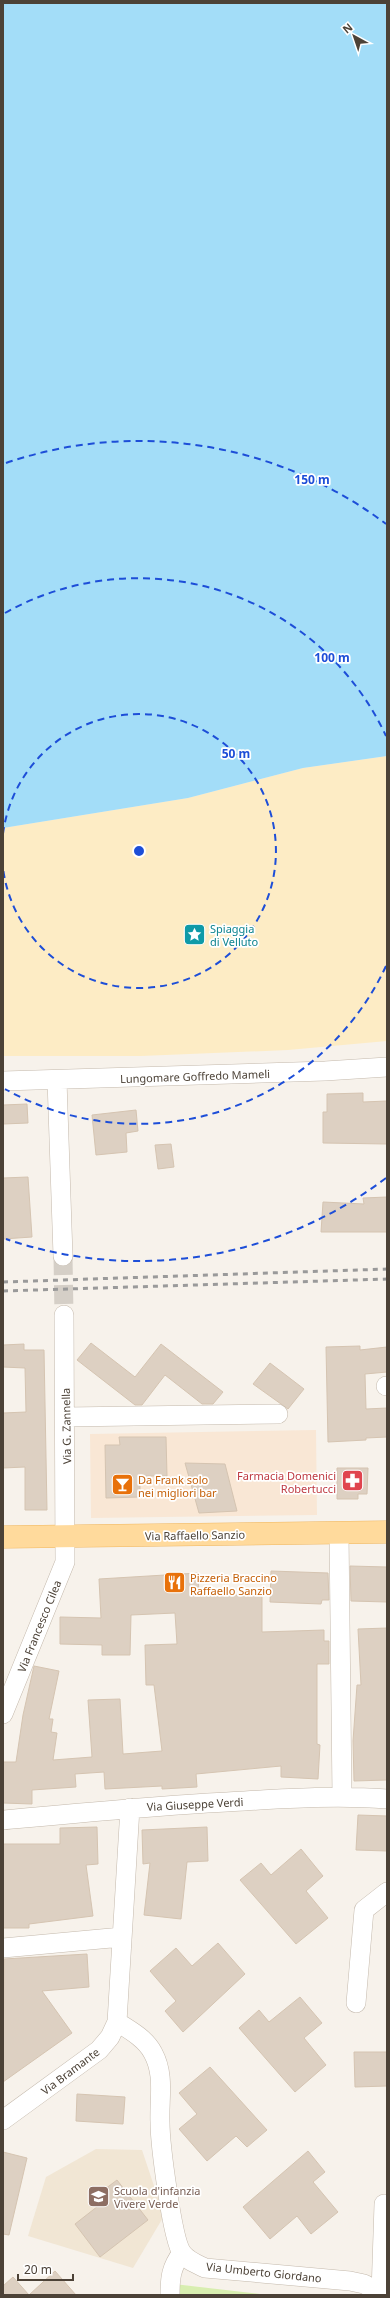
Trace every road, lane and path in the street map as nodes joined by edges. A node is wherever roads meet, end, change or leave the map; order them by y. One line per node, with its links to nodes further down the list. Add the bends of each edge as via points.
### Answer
1 (387, 1067): 2 (street, Lungomare Goffredo Mameli)
2 (57, 1080): 3 (street, Lungomare Goffredo Mameli); 4 (street)
3 (3, 1081)
4 (63, 1256)
5 (64, 1315): 7 (street, Via G. Zannella)
6 (278, 1414): 7 (street)
7 (66, 1418): 11 (street, Via G. Zannella)
8 (387, 1532): 9 (main road, Via Raffaello Sanzio)
9 (339, 1533): 11 (main road, Via Raffaello Sanzio); 13 (street)
10 (3, 1537): 11 (main road, Via Raffaello Sanzio)
11 (67, 1537): 12 (street, Via Francesco Cilea, via 65,1562)
12 (3, 1714)
13 (342, 1796): 14 (street, Via Giuseppe Verdi); 15 (street, Via Giuseppe Verdi)
14 (387, 1799)
15 (130, 1808): 16 (street, Via Giuseppe Verdi); 18 (street, Via Bramante)
16 (3, 1820)
17 (387, 1892): 20 (street, via 364,1910)
18 (122, 1937): 19 (street); 21 (street, Via Bramante)
19 (3, 1948)
20 (356, 2002)
21 (117, 2022): 22 (street, Via Bramante, via 110,2037 99,2050); 24 (street, via 136,2033 153,2052 161,2076 160,2123 175,2234)
22 (3, 2120)
23 (384, 2204): 25 (street)
24 (182, 2253): 25 (street, Via Umberto Giordano, via 191,2262 205,2268 350,2280); 26 (street, via 174,2263 170,2275)
25 (383, 2294)
26 (170, 2295)

